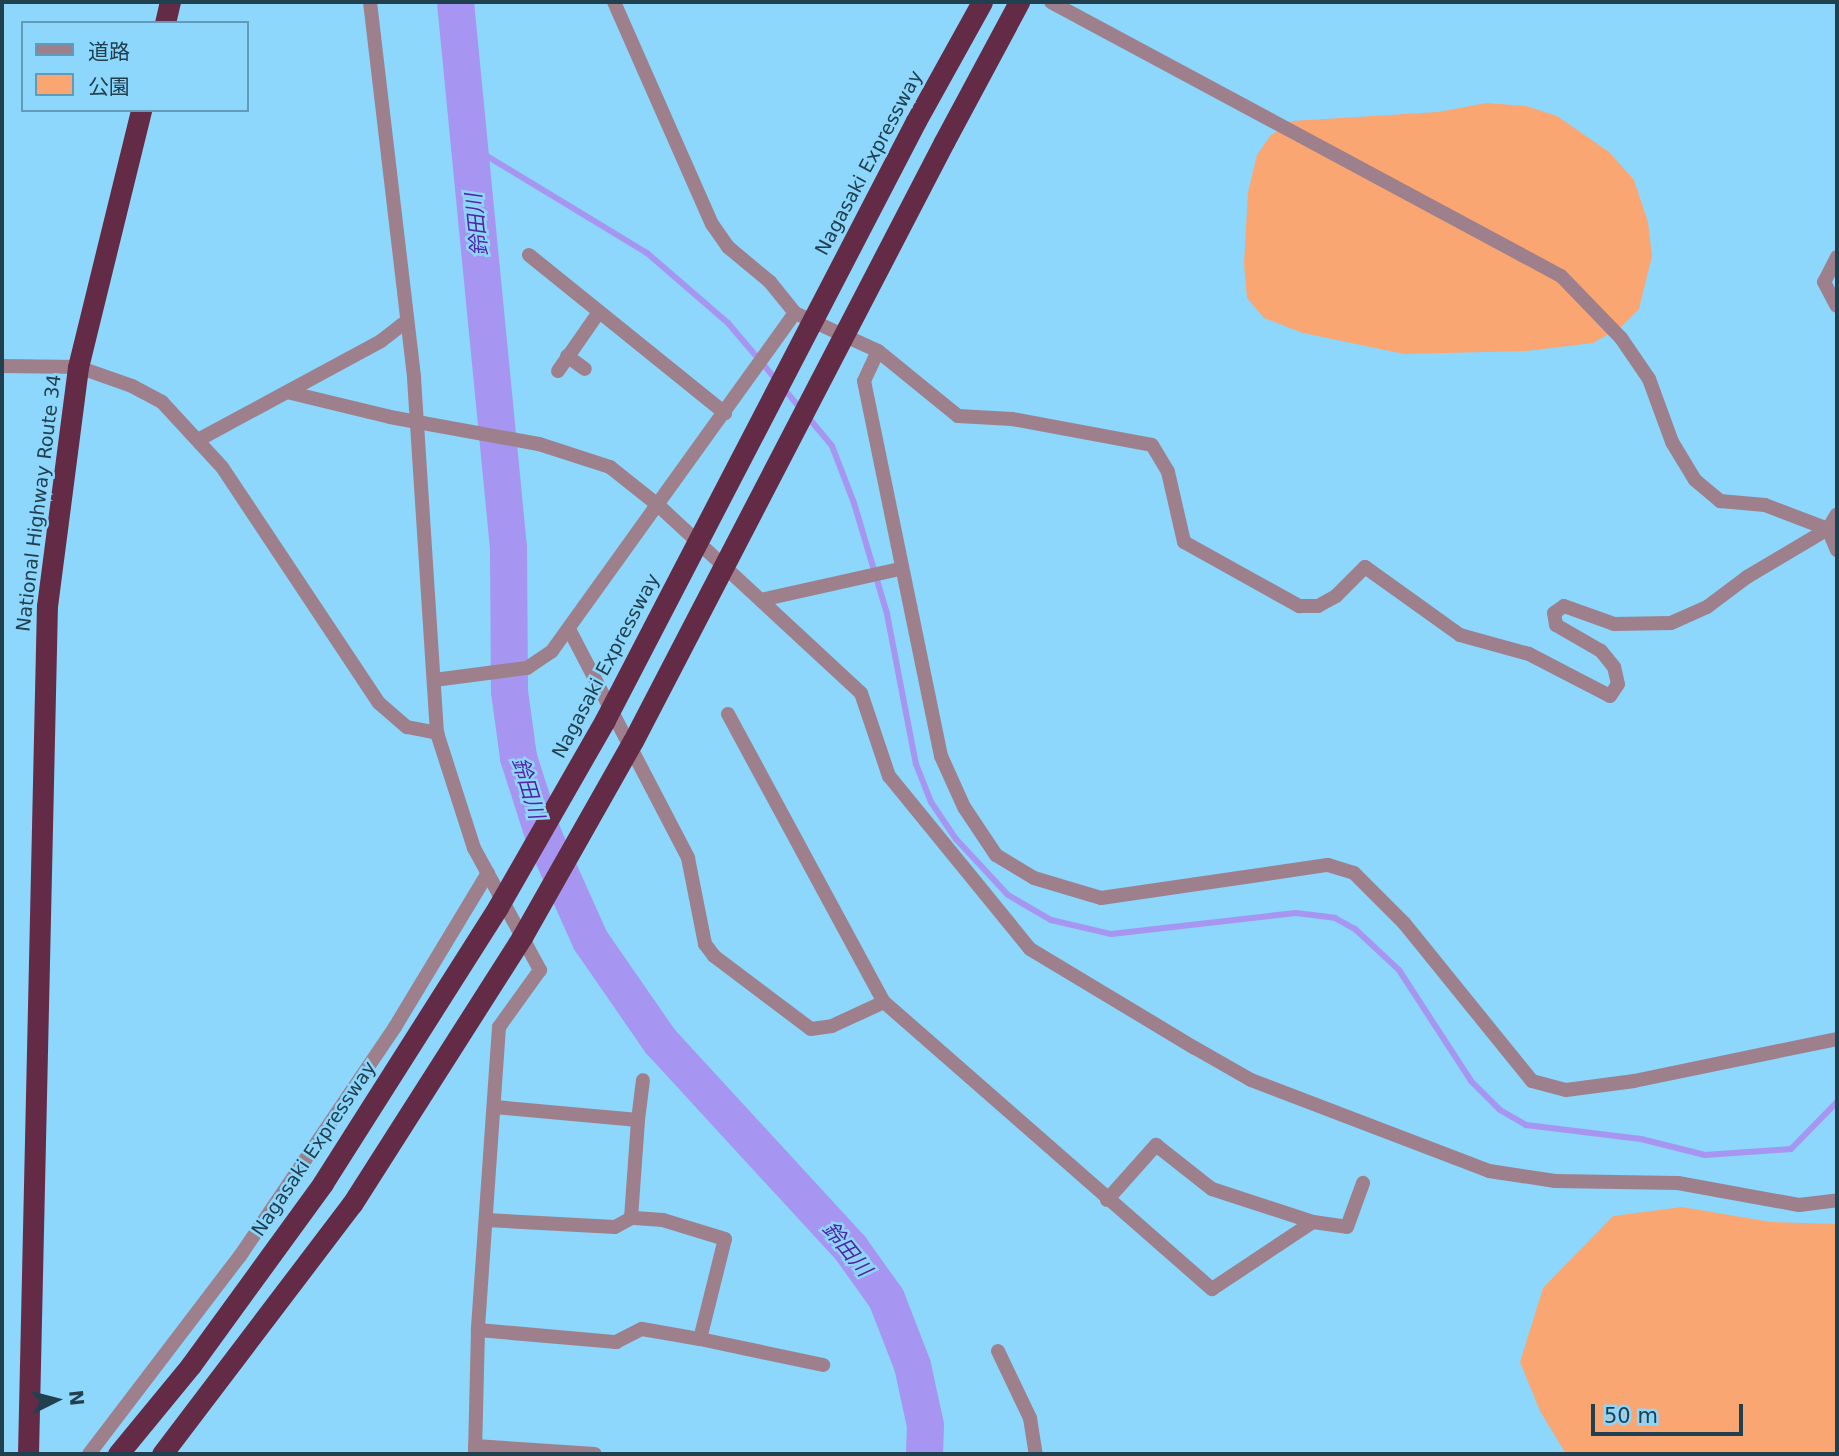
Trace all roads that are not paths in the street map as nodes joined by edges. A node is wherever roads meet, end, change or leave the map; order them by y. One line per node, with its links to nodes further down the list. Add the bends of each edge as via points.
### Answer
1 (170, 2): 7 (highway)
2 (370, 2): 14 (street)
3 (614, 2): 13 (street, via 712,224 728,247 770,282)
4 (982, 2): 53 (highway, Nagasaki Expressway, bridge, via 611,707 498,907 323,1183 191,1365)
5 (1019, 2): 54 (highway, bridge, via 633,741 522,937 352,1204)
6 (1051, 2): 26 (street, via 1561,276 1621,338 1649,379 1672,442 1695,480 1720,501 1765,505)
7 (165, 21)
8 (141, 112): 18 (highway, National Highway Route 34)
9 (529, 255): 12 (street)
10 (1837, 257): 11 (street, via 1824,282)
11 (1837, 306)
12 (599, 312): 16 (street); 22 (street)
13 (795, 313): 15 (street); 22 (street)
14 (407, 321): 21 (street, via 381,341); 31 (street)
15 (878, 351): 26 (street, via 958,416 1013,419 1152,445 1168,472 1184,542 1299,606 1318,606 1336,596 1365,567 1460,635 1530,653 1610,696 1618,684 1614,667 1601,651 1556,625 1554,613 1564,606 1614,624 1671,623 1707,607 1747,576); 28 (street, via 864,381)
16 (567, 356): 19 (street); 20 (street)
17 (2, 366): 18 (street)
18 (78, 368): 23 (street, via 132,386 162,402); 51 (highway, National Highway Route 34, via 47,606)
19 (585, 369)
20 (558, 371)
21 (287, 392): 23 (street); 24 (street, bridge, via 390,417 539,444 610,467)
22 (724, 413): 24 (street)
23 (198, 440): 33 (street, via 288,561 379,704 407,727)
24 (659, 506): 29 (street); 30 (street)
25 (1837, 514): 26 (street)
26 (1828, 529): 27 (street)
27 (1837, 550)
28 (894, 570): 29 (street); 36 (street, via 941,756 964,807 996,855 1034,878 1101,898 1328,865 1354,873 1404,923 1532,1081 1566,1090 1634,1082)
29 (761, 600): 42 (street, via 861,693 889,776 1030,949 1251,1080 1489,1171 1555,1181 1678,1183 1799,1205)
30 (570, 631): 31 (street, via 540,662 527,668); 35 (street, via 688,858 705,944 714,956 811,1029 832,1026)
31 (434, 680): 33 (street)
32 (728, 714): 35 (street)
33 (437, 733): 34 (street, via 474,848)
34 (488, 873): 38 (street, via 540,970 499,1027); 52 (street, via 396,1027 247,1245)
35 (884, 1002): 41 (street)
36 (1837, 1039)
37 (643, 1080): 39 (street)
38 (495, 1107): 39 (street); 44 (street)
39 (639, 1120): 43 (street)
40 (1363, 1183): 45 (street, via 1347,1227)
41 (1107, 1200): 45 (street, via 1156,1146 1212,1189); 45 (street, via 1212,1289)
42 (1837, 1200)
43 (631, 1217): 44 (street, via 615,1227); 47 (street, via 663,1220 725,1239)
44 (486, 1220): 46 (street)
45 (1314, 1222)
46 (478, 1330): 47 (street, via 616,1342 642,1329); 50 (street)
47 (699, 1339): 49 (street)
48 (998, 1351): 56 (street, via 1030,1418)
49 (823, 1365)
50 (475, 1450): 55 (street)
51 (28, 1454)
52 (89, 1454)
53 (118, 1454)
54 (162, 1454)
55 (595, 1454)
56 (1036, 1454)

